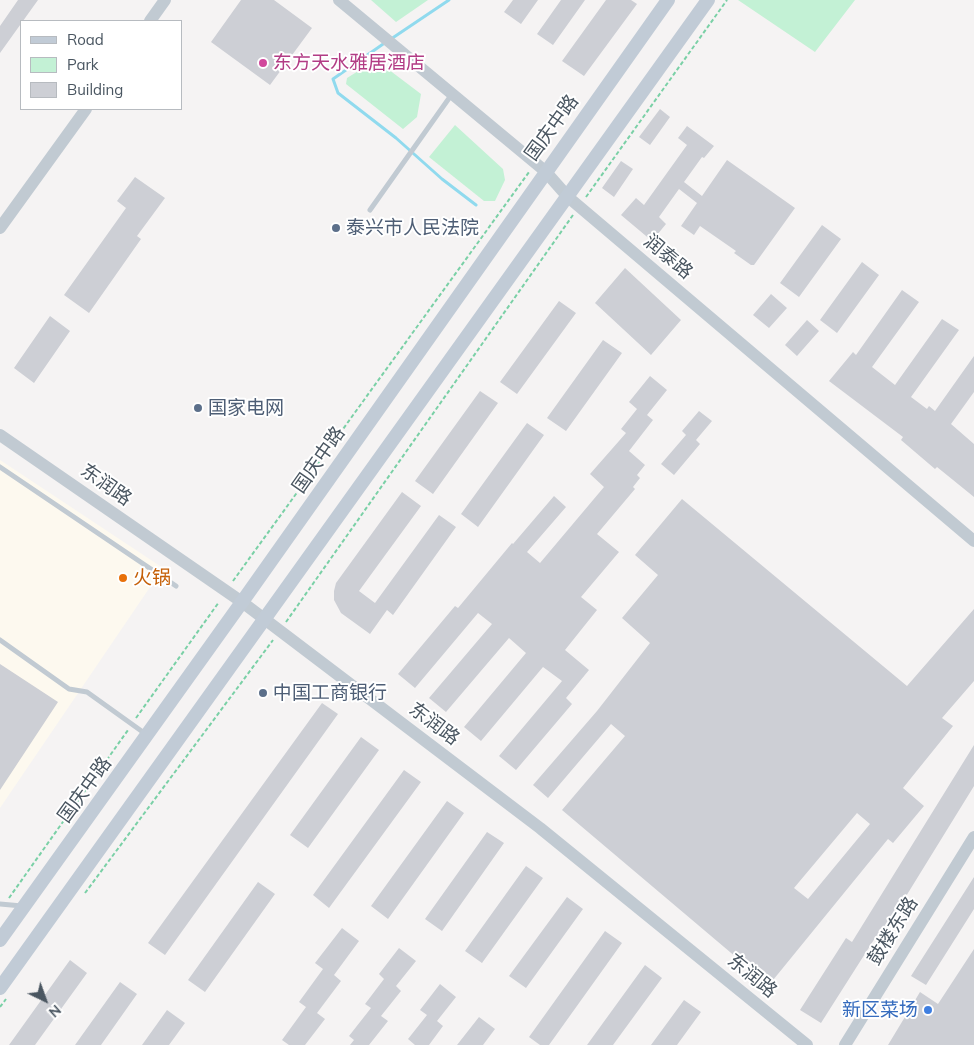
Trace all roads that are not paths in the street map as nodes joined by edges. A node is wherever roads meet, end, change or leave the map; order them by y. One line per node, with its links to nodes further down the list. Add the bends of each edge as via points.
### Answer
1 (165, 0): 5 (street)
2 (339, 0): 6 (street, 润泰路)
3 (668, 0): 8 (main road, 国庆中路)
4 (708, 0): 9 (main road)
5 (151, 20)
6 (452, 94): 8 (street, 润泰路); 10 (lane)
7 (85, 110): 11 (street)
8 (540, 167): 9 (street, 润泰路); 16 (main road, 国庆中路)
9 (568, 197): 14 (street, 润泰路); 17 (main road)
10 (370, 210)
11 (0, 228)
12 (1, 437): 16 (street, 东润路)
13 (0, 467): 15 (lane)
14 (974, 541)
15 (176, 586)
16 (242, 602): 17 (street, 东润路); 19 (main road, 国庆中路)
17 (264, 618): 24 (main road); 25 (street, 东润路, via 540,828)
18 (0, 640): 19 (lane, via 69,689 87,692)
19 (147, 735): 22 (main road, 国庆中路)
20 (974, 837): 26 (street, 鼓楼东路)
21 (2, 904): 22 (lane)
22 (25, 906): 23 (main road, 国庆中路)
23 (0, 940)
24 (3, 994)
25 (807, 1045)
26 (845, 1045)

